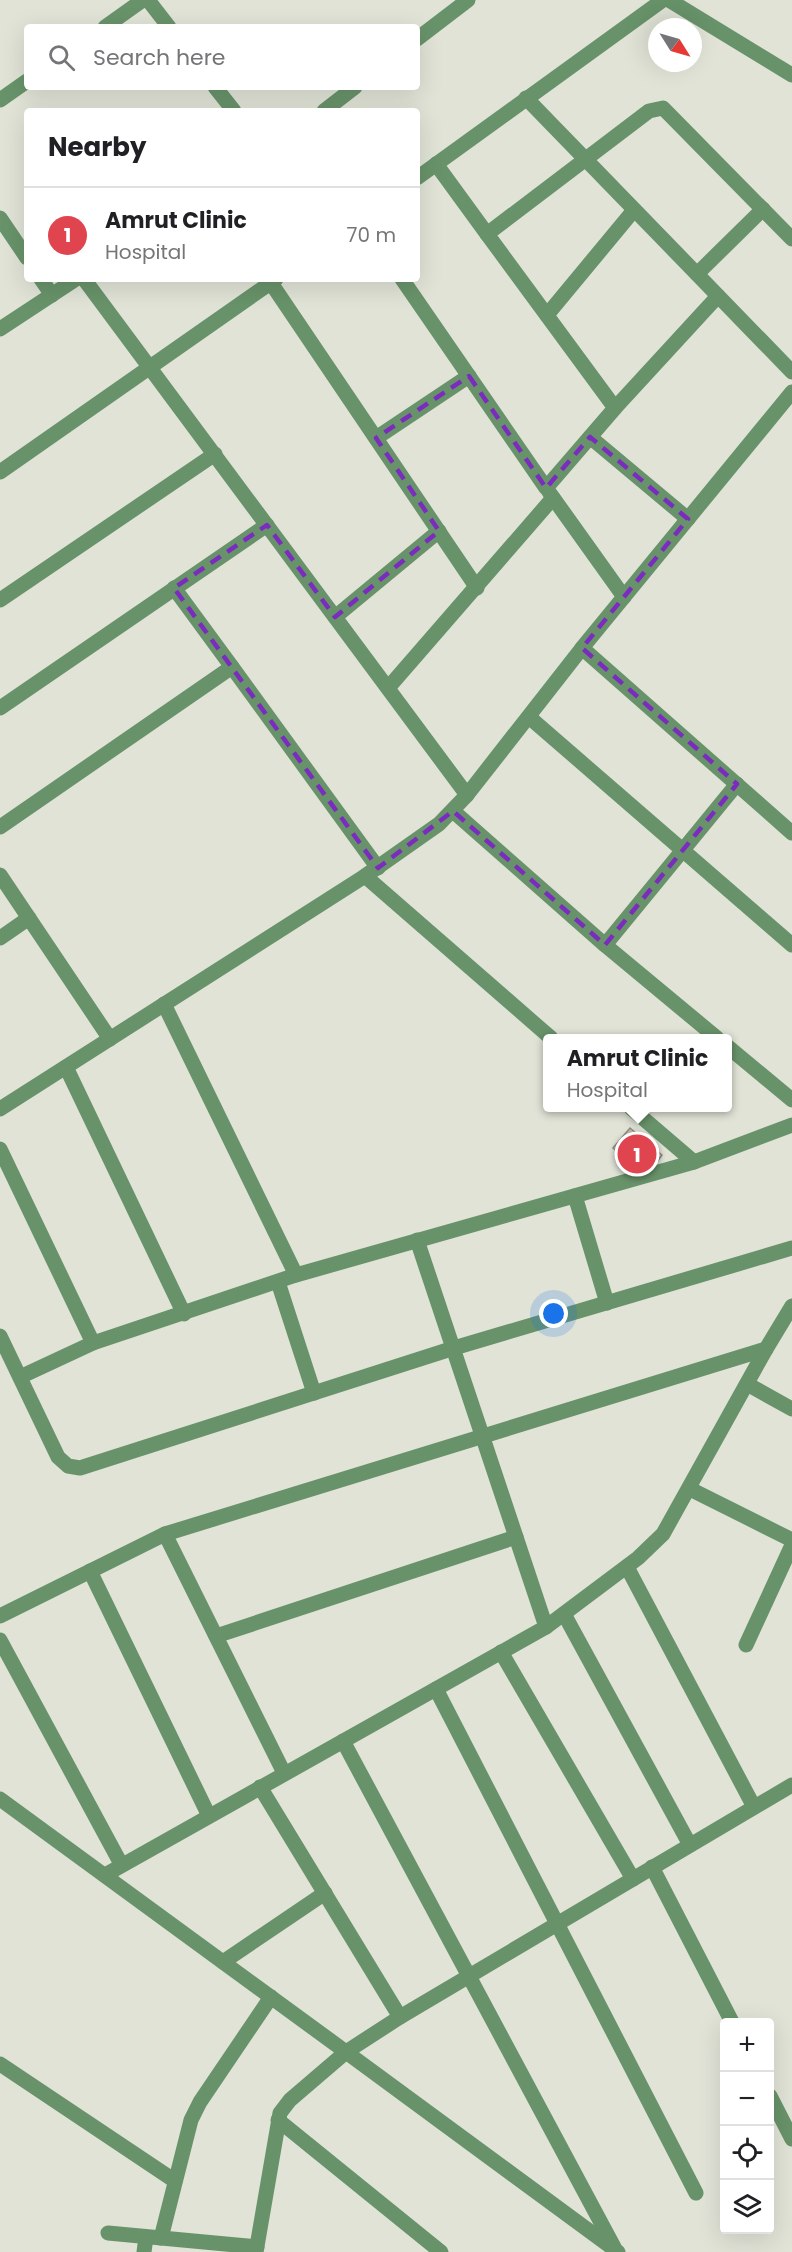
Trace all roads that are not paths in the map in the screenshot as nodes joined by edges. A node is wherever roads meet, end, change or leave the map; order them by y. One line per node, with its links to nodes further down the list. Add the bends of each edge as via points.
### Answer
1 (146, 0): 5 (street); 6 (street)
2 (468, 0): 7 (street)
3 (663, 0): 12 (street)
4 (669, 0): 8 (street)
5 (110, 24)
6 (166, 24)
7 (420, 37)
8 (792, 75)
9 (24, 83): 13 (street)
10 (217, 90): 14 (street)
11 (351, 90): 15 (street)
12 (526, 98): 16 (street); 17 (street)
13 (0, 100)
14 (232, 108)
15 (328, 108)
16 (585, 158): 19 (street, via 649,111 663,108); 20 (street); 22 (street)
17 (436, 164): 18 (street); 22 (street)
18 (420, 176)
19 (763, 209): 23 (street); 25 (street)
20 (634, 210): 25 (street); 34 (street)
21 (0, 218): 24 (street)
22 (487, 234): 34 (street)
23 (792, 239)
24 (24, 254)
25 (697, 274): 33 (street)
26 (43, 282): 32 (street)
27 (72, 282): 32 (street)
28 (86, 282): 36 (street)
29 (272, 282): 36 (street)
30 (274, 282): 42 (street)
31 (404, 282): 38 (street)
32 (52, 295): 35 (street)
33 (718, 296): 37 (street); 40 (street)
34 (547, 315): 40 (street)
35 (0, 328)
36 (151, 368): 43 (street); 44 (street)
37 (792, 372)
38 (469, 376): 42 (street); 45 (street)
39 (792, 392): 46 (street)
40 (615, 408): 41 (street)
41 (590, 437): 45 (street); 46 (street)
42 (376, 438): 48 (street)
43 (214, 454): 47 (street); 52 (street)
44 (0, 472)
45 (549, 493): 50 (street); 51 (street)
46 (688, 519): 51 (street)
47 (267, 525): 49 (street); 53 (street)
48 (439, 531): 50 (street); 53 (street)
49 (174, 588): 55 (street); 57 (street)
50 (477, 588): 56 (street)
51 (624, 597): 54 (street)
52 (0, 600)
53 (335, 617): 56 (street)
54 (582, 648): 58 (street); 59 (street)
55 (232, 667): 62 (street); 65 (street)
56 (388, 688): 60 (street)
57 (0, 708)
58 (529, 717): 60 (street); 64 (street)
59 (736, 784): 63 (street); 64 (street)
60 (467, 795): 61 (street)
61 (453, 811): 65 (street); 69 (street)
62 (0, 827)
63 (792, 833)
64 (683, 849): 69 (street); 70 (street)
65 (371, 872): 71 (street); 72 (street)
66 (0, 875): 67 (street)
67 (29, 918): 68 (street); 74 (street)
68 (0, 938)
69 (605, 945): 73 (street)
70 (792, 945)
71 (164, 1004): 74 (street); 86 (street)
72 (548, 1034)
73 (712, 1034)
74 (110, 1039): 76 (street)
75 (732, 1051): 77 (street)
76 (66, 1067): 78 (street); 90 (street)
77 (792, 1100)
78 (0, 1109)
79 (637, 1112): 82 (street)
80 (792, 1125): 82 (street)
81 (0, 1149): 92 (street)
82 (694, 1162): 83 (street)
83 (575, 1196): 84 (street); 88 (street)
84 (417, 1240): 86 (street); 93 (street)
85 (792, 1248): 88 (street)
86 (296, 1275): 87 (street)
87 (278, 1282): 90 (street); 97 (street)
88 (607, 1303): 93 (street)
89 (792, 1306): 94 (street)
90 (184, 1314): 92 (street)
91 (0, 1336): 95 (street)
92 (93, 1343): 95 (street)
93 (454, 1348): 97 (street); 99 (street)
94 (766, 1349): 96 (street); 99 (street)
95 (20, 1377): 97 (street, via 58,1458 68,1466 80,1468)
96 (747, 1384): 98 (street); 100 (street)
97 (314, 1393)
98 (792, 1409)
99 (483, 1435): 101 (street); 102 (street)
100 (690, 1489): 103 (street); 104 (street, via 663,1534)
101 (165, 1534): 105 (street); 109 (street)
102 (516, 1537): 108 (street); 109 (street)
103 (792, 1543): 111 (street)
104 (627, 1567): 106 (street); 119 (street)
105 (90, 1571): 107 (street); 120 (street)
106 (564, 1614): 108 (street); 121 (street)
107 (0, 1616)
108 (546, 1627): 112 (street)
109 (216, 1636): 115 (street)
110 (0, 1640): 122 (street)
111 (746, 1645)
112 (501, 1652): 113 (street); 125 (street)
113 (436, 1689): 114 (street); 127 (street)
114 (342, 1741): 115 (street); 129 (street)
115 (285, 1773): 117 (street)
116 (792, 1785): 119 (street)
117 (260, 1787): 120 (street); 126 (street)
118 (0, 1799): 124 (street)
119 (754, 1807): 121 (street)
120 (209, 1816): 122 (street)
121 (690, 1845): 123 (street)
122 (122, 1864): 124 (street)
123 (652, 1868): 125 (street); 132 (street)
124 (105, 1875): 128 (street)
125 (633, 1879): 127 (street)
126 (324, 1893): 128 (street); 131 (street)
127 (558, 1925): 129 (street); 139 (street)
128 (224, 1962): 130 (street)
129 (469, 1976): 131 (street); 144 (street)
130 (271, 1997): 133 (street); 138 (street, via 200,2102 186,2135)
131 (400, 2017): 133 (street)
132 (730, 2018)
133 (346, 2052): 136 (street, via 290,2100); 144 (street)
134 (0, 2064): 138 (street)
135 (774, 2104): 137 (street)
136 (278, 2120): 142 (street); 143 (street)
137 (792, 2139)
138 (175, 2181): 141 (street)
139 (696, 2193)
140 (108, 2233): 141 (street)
141 (150, 2242): 142 (street)
142 (256, 2250)
143 (441, 2252)
144 (617, 2252)

